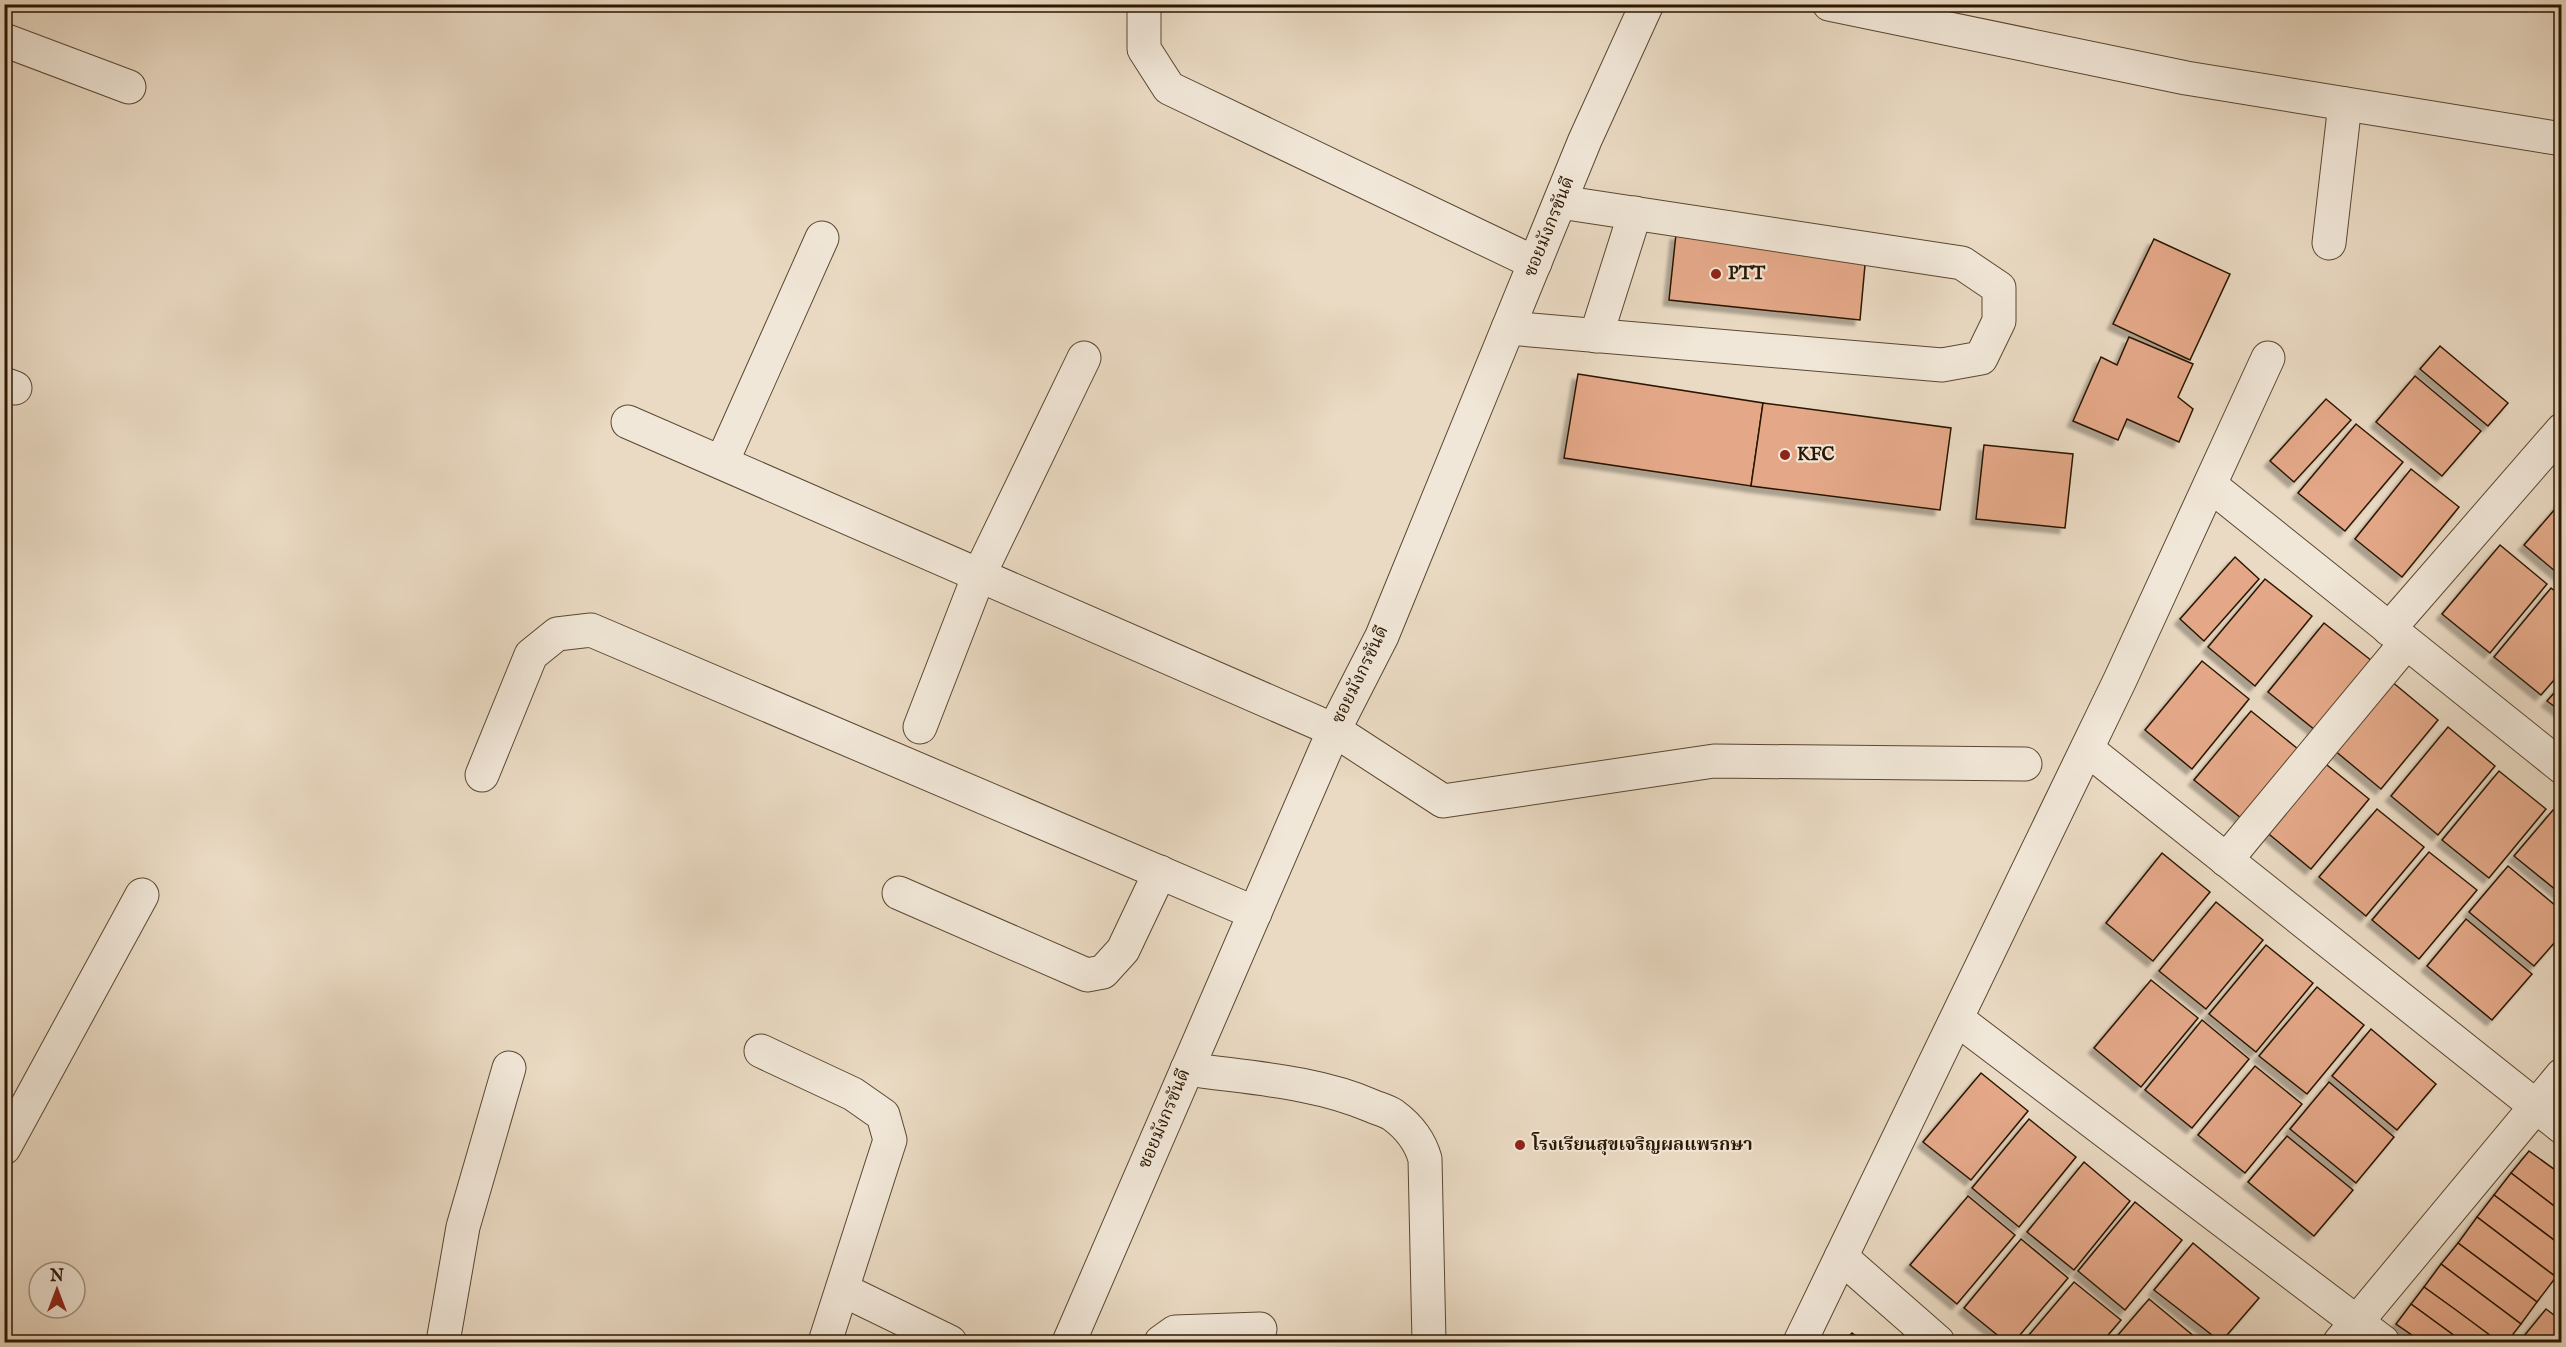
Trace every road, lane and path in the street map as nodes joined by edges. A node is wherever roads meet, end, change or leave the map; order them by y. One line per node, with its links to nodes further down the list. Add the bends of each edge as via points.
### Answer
1 (1144, 4): 12 (street, via 1144,50 1169,88)
2 (1647, 4): 8 (street, ซอยมังกรขันดี)
3 (1829, 4): 6 (street, via 2186,78)
4 (4, 39): 5 (street)
5 (129, 87)
6 (2345, 104): 7 (street); 11 (street)
7 (2562, 139)
8 (1560, 202): 9 (street); 12 (street, ซอยมังกรขันดี)
9 (1635, 213): 14 (street); 14 (street, via 1962,263 1999,288 1999,321 1981,358 1942,365)
10 (822, 238): 19 (street)
11 (2329, 243)
12 (1535, 263): 13 (street, ซอยมังกรขันดี)
13 (1508, 328): 14 (street); 24 (street, ซอยมังกรขันดี, via 1382,636)
14 (1596, 336)
15 (1084, 358): 21 (street)
16 (2268, 358): 20 (street)
17 (628, 422): 19 (street)
18 (2562, 430): 22 (street)
19 (722, 462): 21 (street)
20 (2210, 485): 22 (street); 25 (street)
21 (979, 575): 23 (street); 24 (street)
22 (2398, 636): 27 (street); 29 (street)
23 (920, 727)
24 (1334, 730): 26 (street, via 1443,801 1714,761); 33 (street, ซอยมังกรขันดี)
25 (2087, 749): 29 (street); 34 (street)
26 (2025, 764)
27 (2562, 767)
28 (482, 775): 30 (street, via 531,655 558,634 591,630)
29 (2226, 860): 39 (street)
30 (1160, 872): 31 (street, via 1123,950 1103,972 1087,975); 33 (street)
31 (899, 893)
32 (142, 894): 41 (street)
33 (1255, 913): 37 (street, ซอยมังกรขันดี)
34 (1957, 1019): 42 (street); 45 (street)
35 (761, 1051): 43 (street, via 853,1094 883,1115 890,1140)
36 (509, 1068): 46 (street, via 463,1227)
37 (1186, 1069): 49 (street, ซอยมังกรขันดี); 51 (street, via 1353,1097 1392,1114 1410,1131 1425,1159)
38 (2562, 1075): 39 (street)
39 (2536, 1106): 40 (street); 45 (street)
40 (2562, 1127)
41 (4, 1148)
42 (1841, 1257): 52 (street); 53 (street)
43 (843, 1290): 47 (street); 48 (street)
44 (1260, 1329): 50 (street, via 1175,1332)
45 (2348, 1332): 54 (street)
46 (443, 1342)
47 (825, 1342)
48 (950, 1342)
49 (1069, 1342)
50 (1161, 1342)
51 (1429, 1342)
52 (1800, 1342)
53 (1938, 1342)
54 (2383, 1342)

